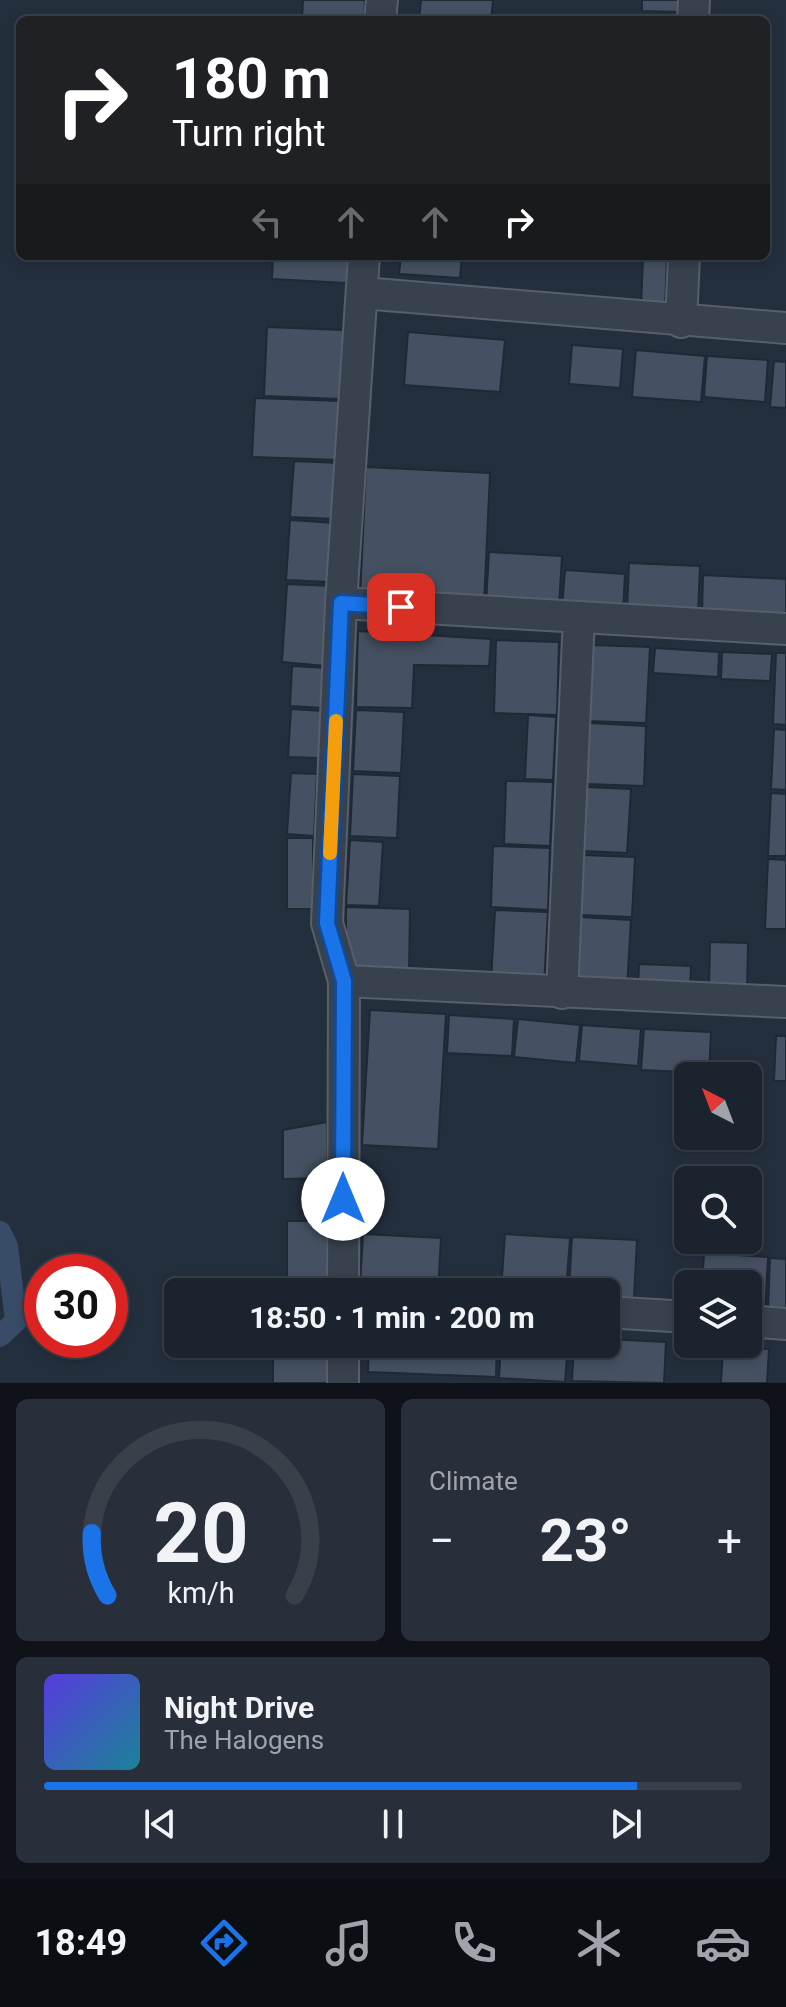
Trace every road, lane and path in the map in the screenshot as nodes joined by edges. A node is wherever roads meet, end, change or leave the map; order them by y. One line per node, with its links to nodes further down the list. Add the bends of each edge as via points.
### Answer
1 (364, 260): 3 (street)
2 (684, 260): 4 (street)
3 (362, 293): 4 (street); 6 (street)
4 (681, 322): 5 (street)
5 (786, 328)
6 (341, 603): 7 (street); 9 (street, via 327,923)
7 (579, 617): 8 (street); 10 (street)
8 (786, 629)
9 (344, 981): 10 (street); 12 (street)
10 (562, 993): 11 (street)
11 (786, 1002)
12 (343, 1278)
13 (620, 1313): 14 (street)
14 (674, 1316)
15 (762, 1322): 16 (street)
16 (786, 1324)
17 (343, 1358): 18 (street)
18 (343, 1383)

